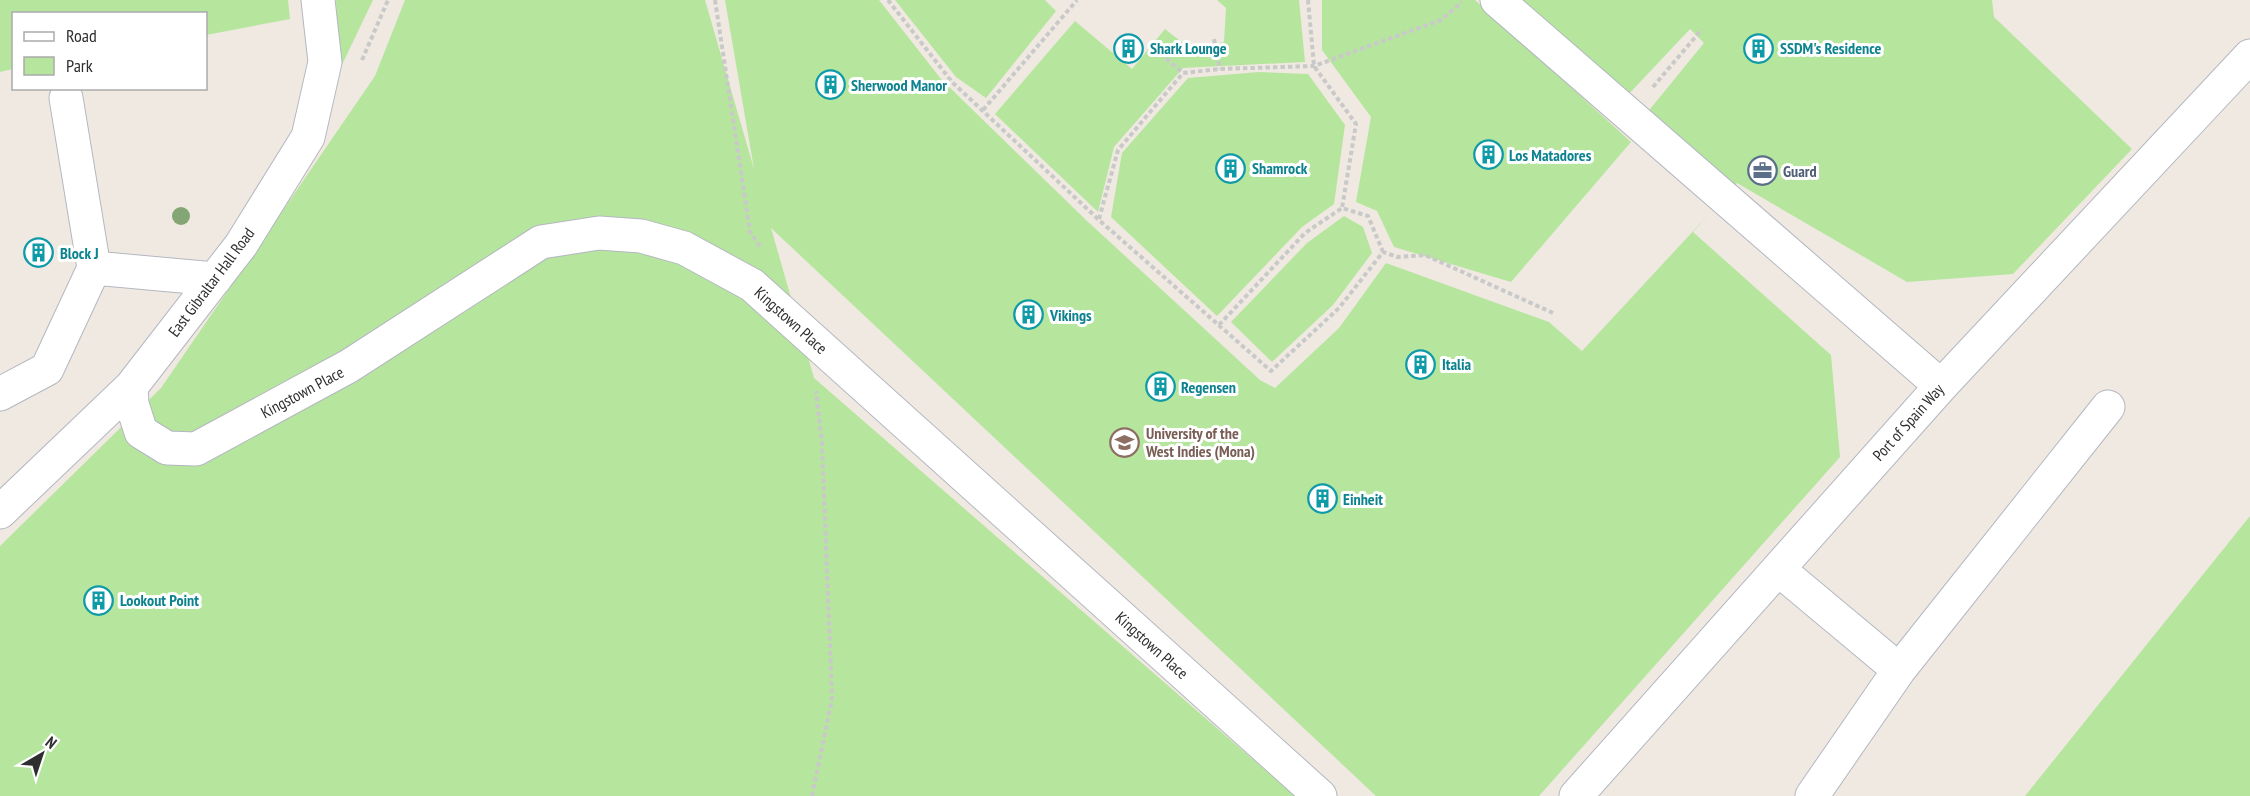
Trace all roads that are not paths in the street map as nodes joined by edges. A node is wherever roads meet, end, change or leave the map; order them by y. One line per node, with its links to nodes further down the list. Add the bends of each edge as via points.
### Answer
1 (318, 0): 6 (street, East Gibraltar Hall Road, via 324,62 308,137 241,245)
2 (1497, 0): 7 (street)
3 (2250, 56): 7 (street, Port of Spain Way)
4 (66, 98): 5 (street)
5 (94, 268): 6 (street); 9 (street, via 47,369)
6 (215, 279): 8 (street, East Gibraltar Hall Road)
7 (1941, 386): 12 (street, Port of Spain Way)
8 (131, 387): 11 (street, East Gibraltar Hall Road); 14 (street, Kingstown Place, via 141,432 167,448 196,449 349,366 541,242 599,233 641,236 684,248 752,285)
9 (0, 394)
10 (2108, 407): 13 (street)
11 (0, 512)
12 (1778, 569): 13 (street); 15 (street, Port of Spain Way)
13 (1899, 670): 16 (street)
14 (1320, 796)
15 (1576, 796)
16 (1812, 796)

